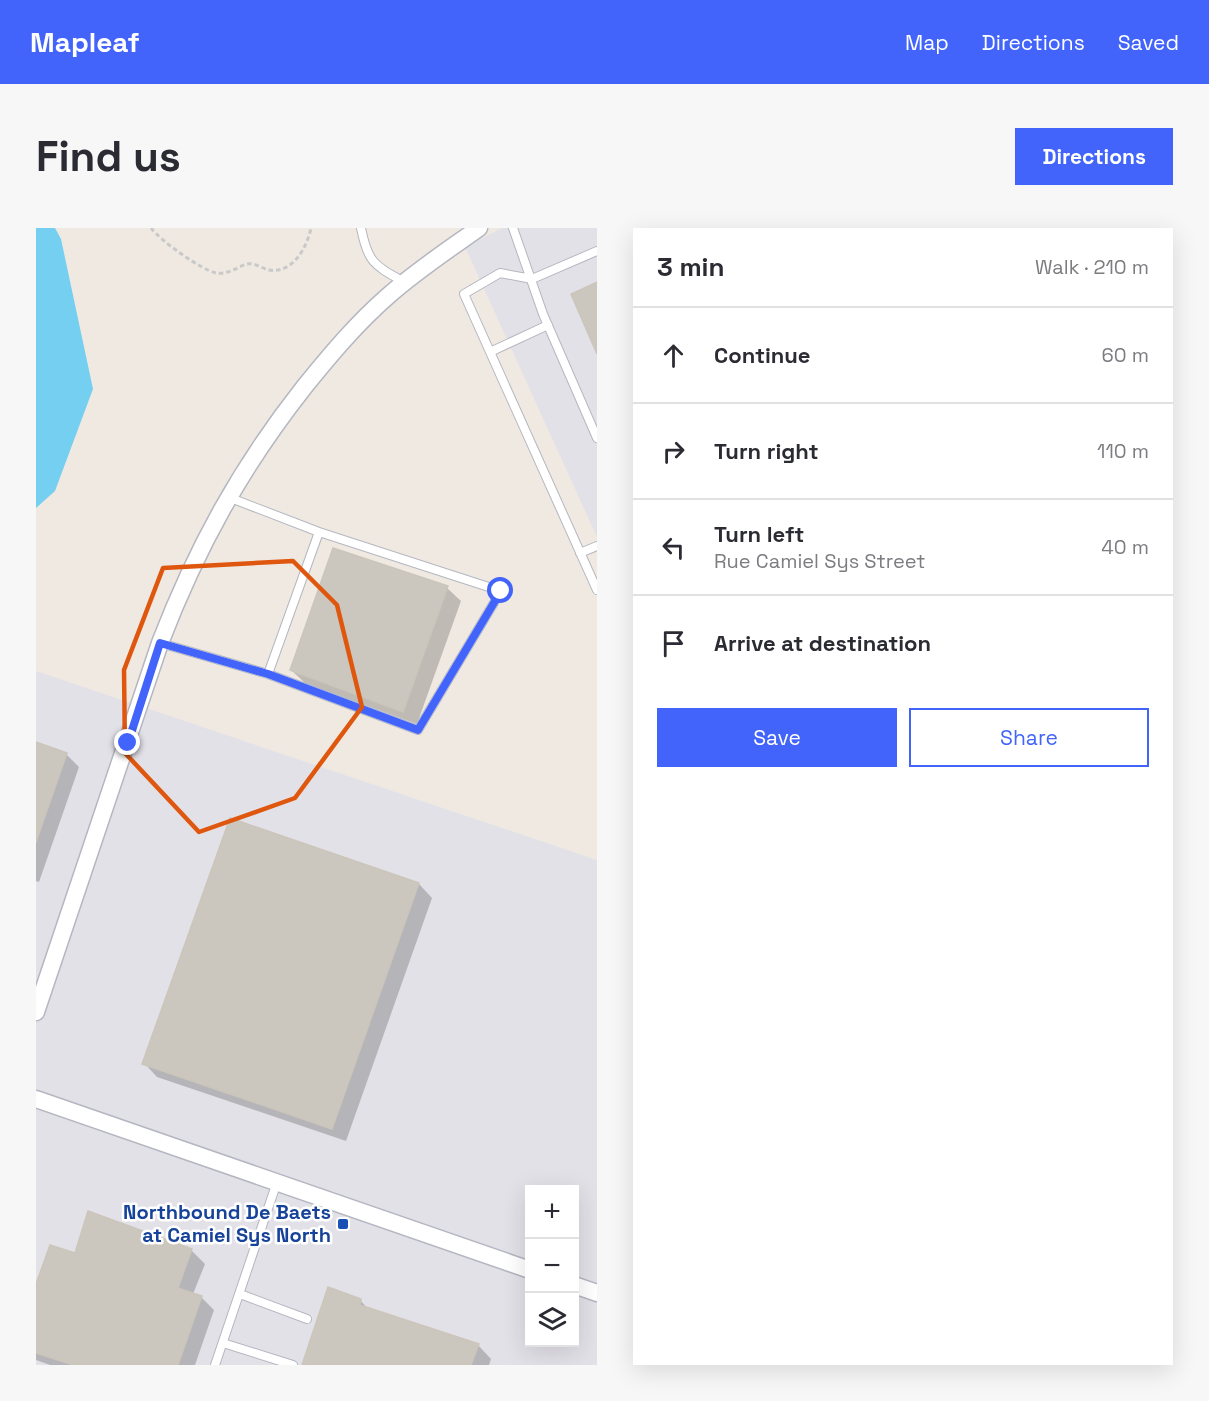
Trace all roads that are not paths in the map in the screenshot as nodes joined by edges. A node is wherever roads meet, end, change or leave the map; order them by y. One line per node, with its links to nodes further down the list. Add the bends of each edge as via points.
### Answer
1 (361, 228): 6 (lane, via 366,254 381,269)
2 (479, 228): 6 (street)
3 (513, 228): 5 (lane)
4 (597, 251): 5 (lane)
5 (532, 279): 7 (lane); 8 (lane, via 500,273 464,294)
6 (405, 282): 10 (street, via 341,342 274,426)
7 (548, 325): 8 (lane); 9 (lane)
8 (490, 352): 13 (lane)
9 (597, 438)
10 (227, 496): 11 (lane); 15 (street)
11 (319, 532): 16 (lane); 16 (lane, via 501,591 418,730)
12 (597, 546): 13 (lane)
13 (580, 553): 14 (lane)
14 (597, 590)
15 (160, 643): 16 (lane); 17 (street)
16 (268, 674)
17 (36, 1012)
18 (36, 1099): 19 (street)
19 (278, 1182): 20 (street); 23 (lane)
20 (525, 1268)
21 (579, 1287): 22 (street)
22 (597, 1293)
23 (240, 1294): 24 (lane); 25 (lane)
24 (307, 1319)
25 (223, 1343): 26 (lane); 27 (lane)
26 (215, 1365)
27 (292, 1365)

